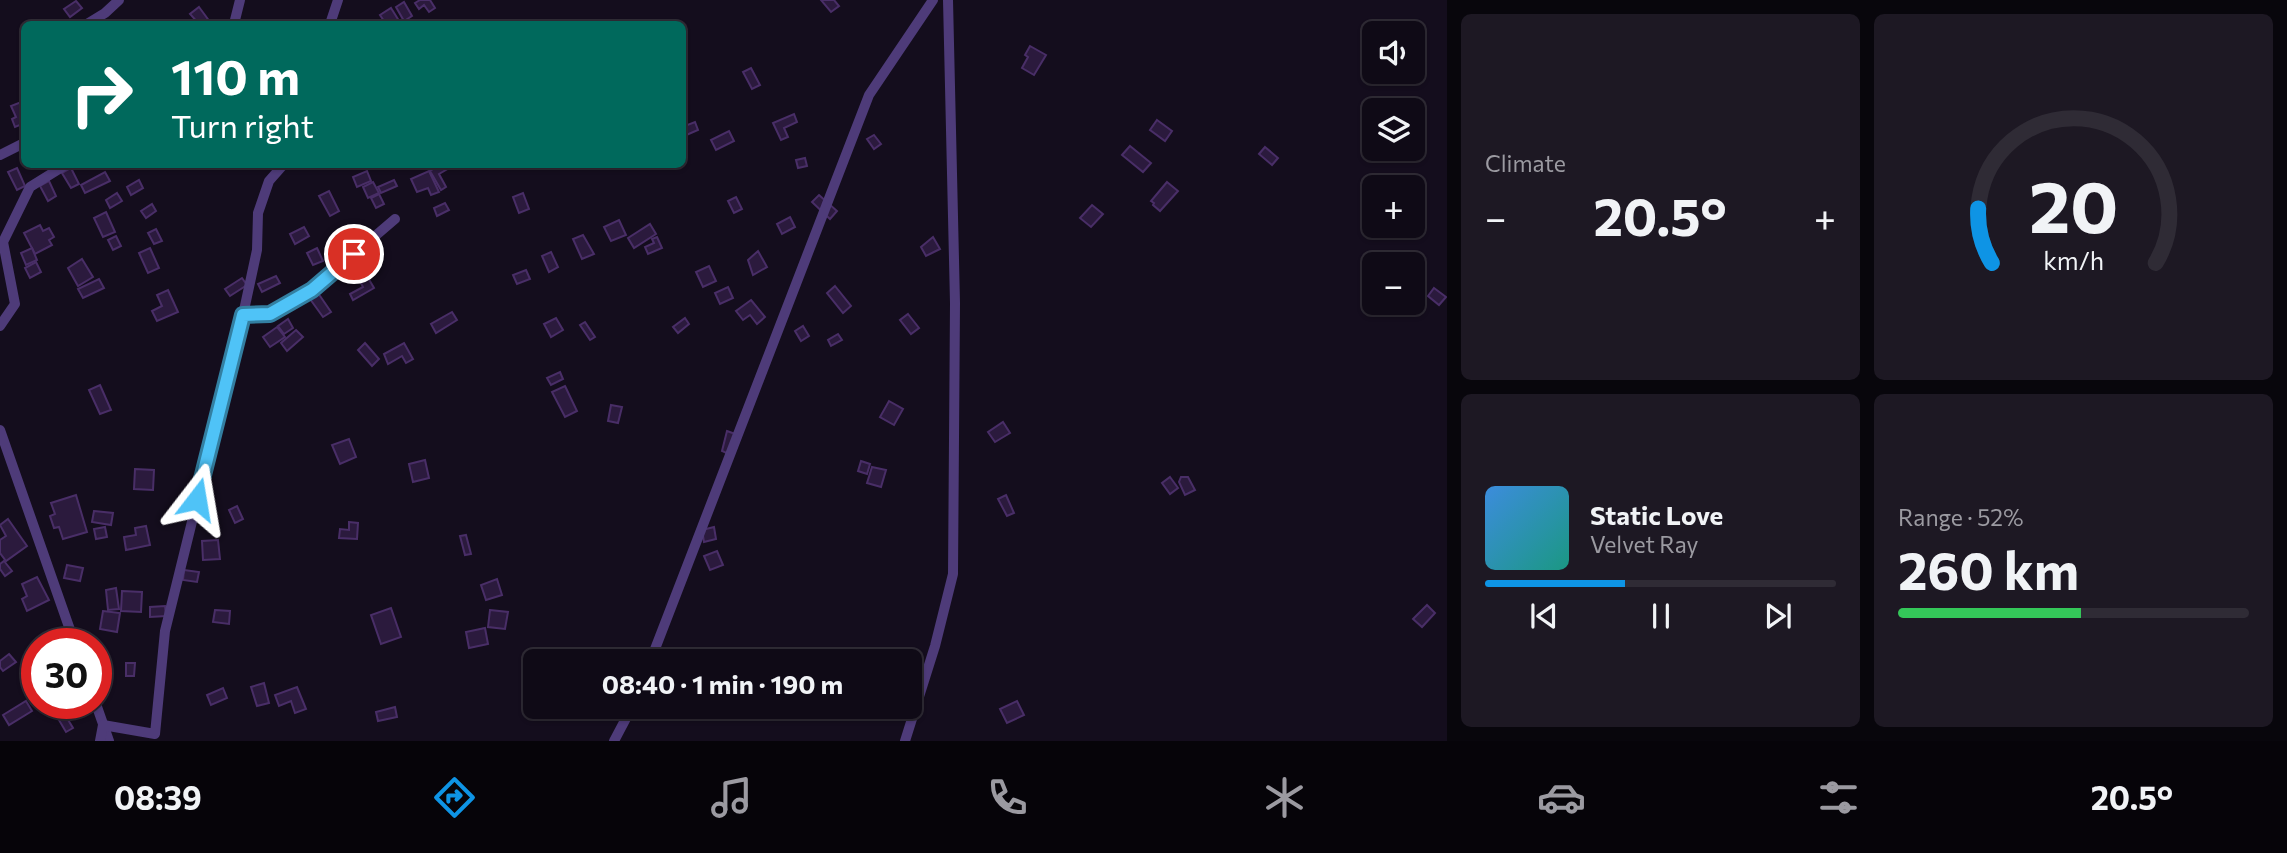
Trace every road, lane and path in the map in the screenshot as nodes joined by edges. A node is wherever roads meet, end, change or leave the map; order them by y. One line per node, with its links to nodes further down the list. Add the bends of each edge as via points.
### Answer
1 (119, 0): 6 (street)
2 (240, 0): 7 (street)
3 (338, 0): 8 (street)
4 (933, 0): 18 (street, via 869,95)
5 (948, 0): 26 (street, via 955,303 953,574)
6 (92, 21)
7 (235, 21)
8 (331, 21)
9 (21, 144): 10 (street)
10 (0, 155)
11 (61, 168): 15 (street, via 30,187 3,242 15,304)
12 (280, 168): 14 (street, via 269,181 258,213 257,250)
13 (396, 219): 14 (street, via 312,290 270,314)
14 (243, 315): 22 (street, via 165,631)
15 (0, 326)
16 (0, 430): 17 (street)
17 (69, 628)
18 (655, 649)
19 (101, 719): 21 (street)
20 (626, 719): 25 (street)
21 (103, 725): 22 (street); 23 (street); 24 (street)
22 (150, 738)
23 (100, 741)
24 (109, 741)
25 (614, 741)
26 (905, 741)

